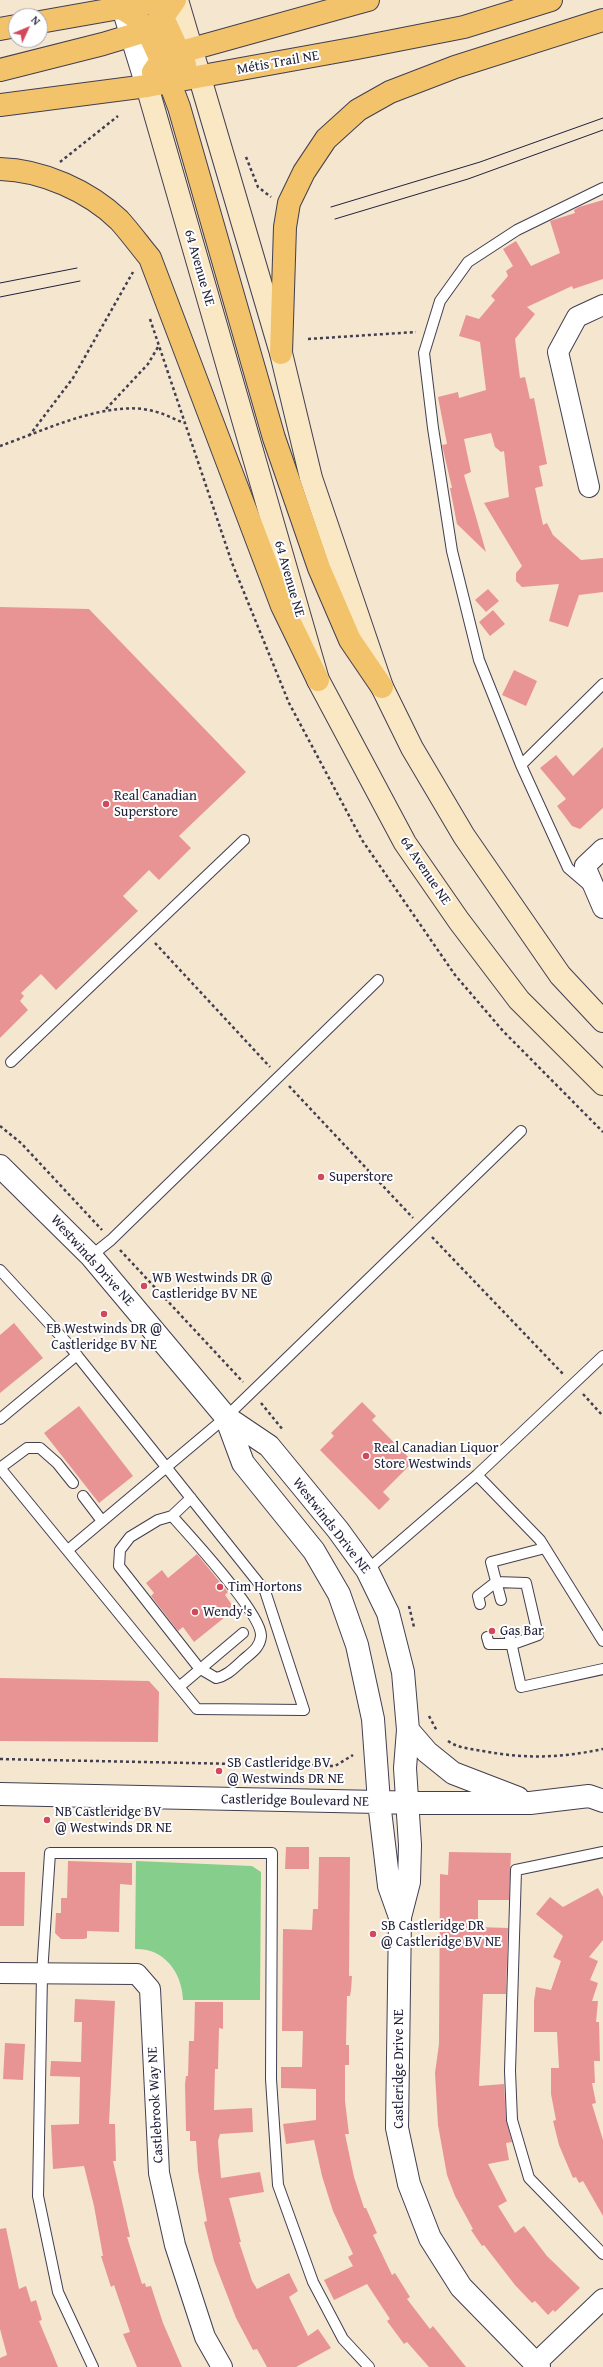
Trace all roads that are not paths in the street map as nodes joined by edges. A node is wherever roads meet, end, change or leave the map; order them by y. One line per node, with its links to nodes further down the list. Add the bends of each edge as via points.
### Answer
1 (368, 0): 8 (main road)
2 (551, 0): 10 (main road, Métis Trail NE, via 464,27)
3 (165, 3): 4 (main road); 7 (main road); 8 (main road)
4 (122, 5): 5 (main road); 7 (street, 64 Avenue NE)
5 (48, 20)
6 (603, 20): 17 (main road, via 455,66 390,92 358,110 326,139 304,172 289,203 285,227)
7 (139, 33): 8 (main road); 9 (main road); 12 (street, 64 Avenue NE)
8 (177, 54): 10 (main road, via 192,73); 11 (main road); 12 (main road, via 154,69)
9 (0, 70)
10 (201, 77): 11 (main road, Métis Trail NE); 17 (main road)
11 (170, 83): 12 (main road, Métis Trail NE); 21 (main road, via 274,438 319,568 350,640)
12 (147, 86): 13 (main road, Métis Trail NE); 19 (main road, 64 Avenue NE)
13 (0, 105)
14 (0, 169): 19 (main road, via 18,170 38,176 83,194 119,220 150,258 282,606)
15 (603, 188): 22 (lane, via 517,230 468,262 440,301 424,353 452,550 479,660)
16 (603, 305): 18 (street, via 577,317 558,352)
17 (281, 353): 21 (main road, via 311,478)
18 (589, 487)
19 (318, 680): 29 (main road, 64 Avenue NE, via 405,843 459,921 519,1000)
20 (603, 684): 22 (lane)
21 (382, 687): 27 (main road, via 412,748 464,836 560,975)
22 (521, 765): 25 (lane, via 568,868)
23 (244, 840): 28 (lane)
24 (603, 849): 25 (street, via 585,866)
25 (600, 900)
26 (378, 980): 32 (lane, via 111,1240)
27 (603, 1021)
28 (11, 1062)
29 (603, 1084)
30 (521, 1131): 36 (lane)
31 (0, 1166): 32 (street, Westwinds Drive NE)
32 (91, 1256): 36 (street, Westwinds Drive NE)
33 (0, 1270): 34 (lane)
34 (77, 1355): 37 (lane); 38 (lane)
35 (603, 1356): 40 (lane)
36 (226, 1417): 38 (lane); 48 (street, Westwinds Drive NE, via 269,1446 338,1530); 63 (street, Westwinds Drive NE, via 243,1463 314,1551 339,1594 357,1645 373,1719)
37 (0, 1419)
38 (167, 1467): 43 (lane); 45 (lane)
39 (0, 1468): 41 (lane, via 27,1448 40,1448); 47 (lane)
40 (477, 1475): 46 (lane); 48 (lane)
41 (73, 1482)
42 (83, 1496): 45 (lane)
43 (191, 1498): 44 (lane); 59 (lane, via 265,1591 304,1710 197,1709)
44 (172, 1516): 57 (lane, via 158,1520 130,1537 120,1550 119,1566); 57 (lane, via 235,1590 261,1635 259,1646 224,1676 216,1678)
45 (102, 1521): 47 (lane)
46 (545, 1548): 49 (lane, via 491,1562); 55 (lane)
47 (68, 1550): 59 (lane)
48 (367, 1570): 60 (street, Westwinds Drive NE, via 388,1613 403,1672)
49 (496, 1582): 50 (lane); 51 (lane, via 478,1596); 56 (lane, via 526,1583 538,1635)
50 (501, 1600)
51 (480, 1604)
52 (243, 1633): 57 (lane)
53 (509, 1633): 56 (lane)
54 (487, 1637): 56 (lane, via 489,1644)
55 (603, 1641)
56 (513, 1644): 58 (lane, via 521,1688)
57 (199, 1668): 59 (lane)
58 (603, 1669)
59 (179, 1687)
60 (408, 1730): 64 (street, Westwinds Drive NE, via 405,1768); 65 (street, via 427,1752 453,1772)
61 (598, 1793): 65 (street, Castleridge Boulevard NE)
62 (0, 1794): 63 (street, Castleridge Boulevard NE)
63 (379, 1802): 64 (street, Castleridge Boulevard NE); 67 (street, Castleridge Drive NE, via 389,1886)
64 (407, 1803): 65 (street, Castleridge Boulevard NE); 67 (street, Castleridge Drive NE, via 409,1882)
65 (530, 1803)
66 (603, 1852): 70 (lane, via 516,1870 510,2071 512,2120 529,2178)
67 (400, 1917): 72 (street, Castleridge Drive NE, via 397,2128 409,2184 430,2238 461,2286)
68 (0, 1973): 69 (street, Castlebrook Way NE)
69 (42, 1974): 73 (lane, via 38,2196 58,2292); 74 (street, Castlebrook Way NE, via 137,1974 150,1989 159,2173 175,2245 205,2337); 75 (lane, via 50,1853 272,1853 271,2079 278,2185 312,2282 343,2339)
70 (603, 2254)
71 (603, 2298): 72 (street)
72 (538, 2365)
73 (93, 2367)
74 (222, 2367)
75 (369, 2367)

